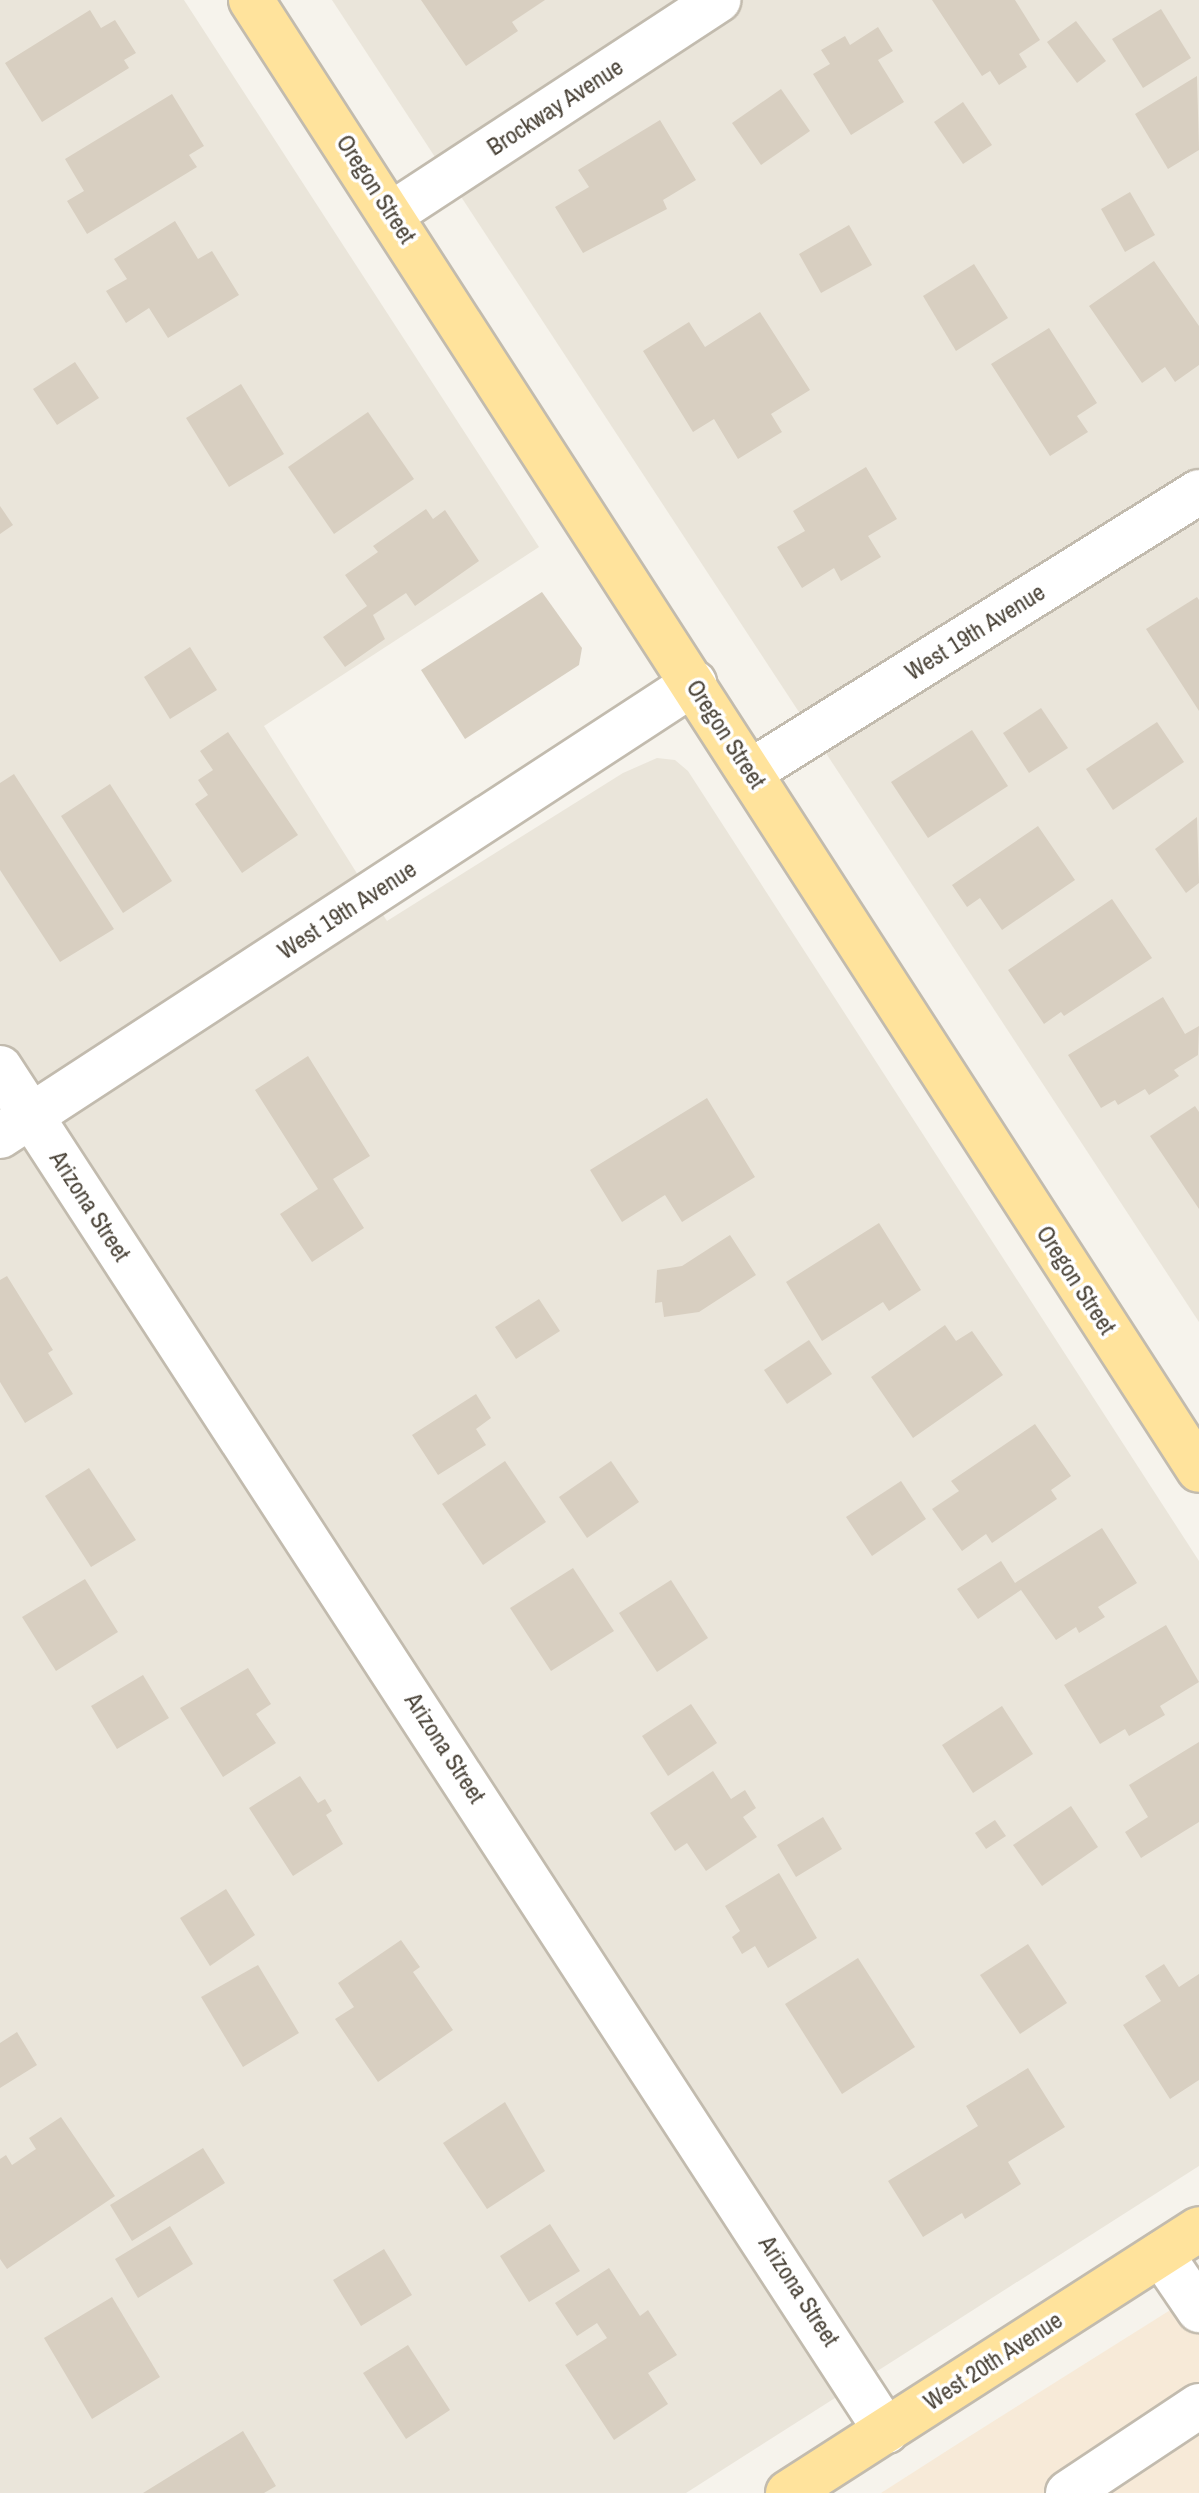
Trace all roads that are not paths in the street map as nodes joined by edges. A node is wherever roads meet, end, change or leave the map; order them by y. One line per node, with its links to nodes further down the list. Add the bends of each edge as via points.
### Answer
1 (251, 0): 3 (main road, Oregon Street)
2 (718, 0): 3 (street, Brockway Avenue)
3 (393, 213): 5 (main road, Oregon Street)
4 (1199, 492): 6 (street, West 19th Avenue)
5 (694, 683): 6 (main road, Oregon Street); 8 (street, West 19th Avenue)
6 (750, 772): 9 (main road, Oregon Street)
7 (0, 1068): 8 (street, Arizona Street)
8 (16, 1126): 14 (street, Arizona Street)
9 (1199, 1470)
10 (1199, 2229): 11 (main road, West 20th Avenue)
11 (1161, 2254): 12 (street); 14 (main road, West 20th Avenue)
12 (1199, 2310)
13 (1199, 2406): 15 (street)
14 (886, 2431): 16 (main road, West 20th Avenue)
15 (1085, 2488)
16 (788, 2493)

